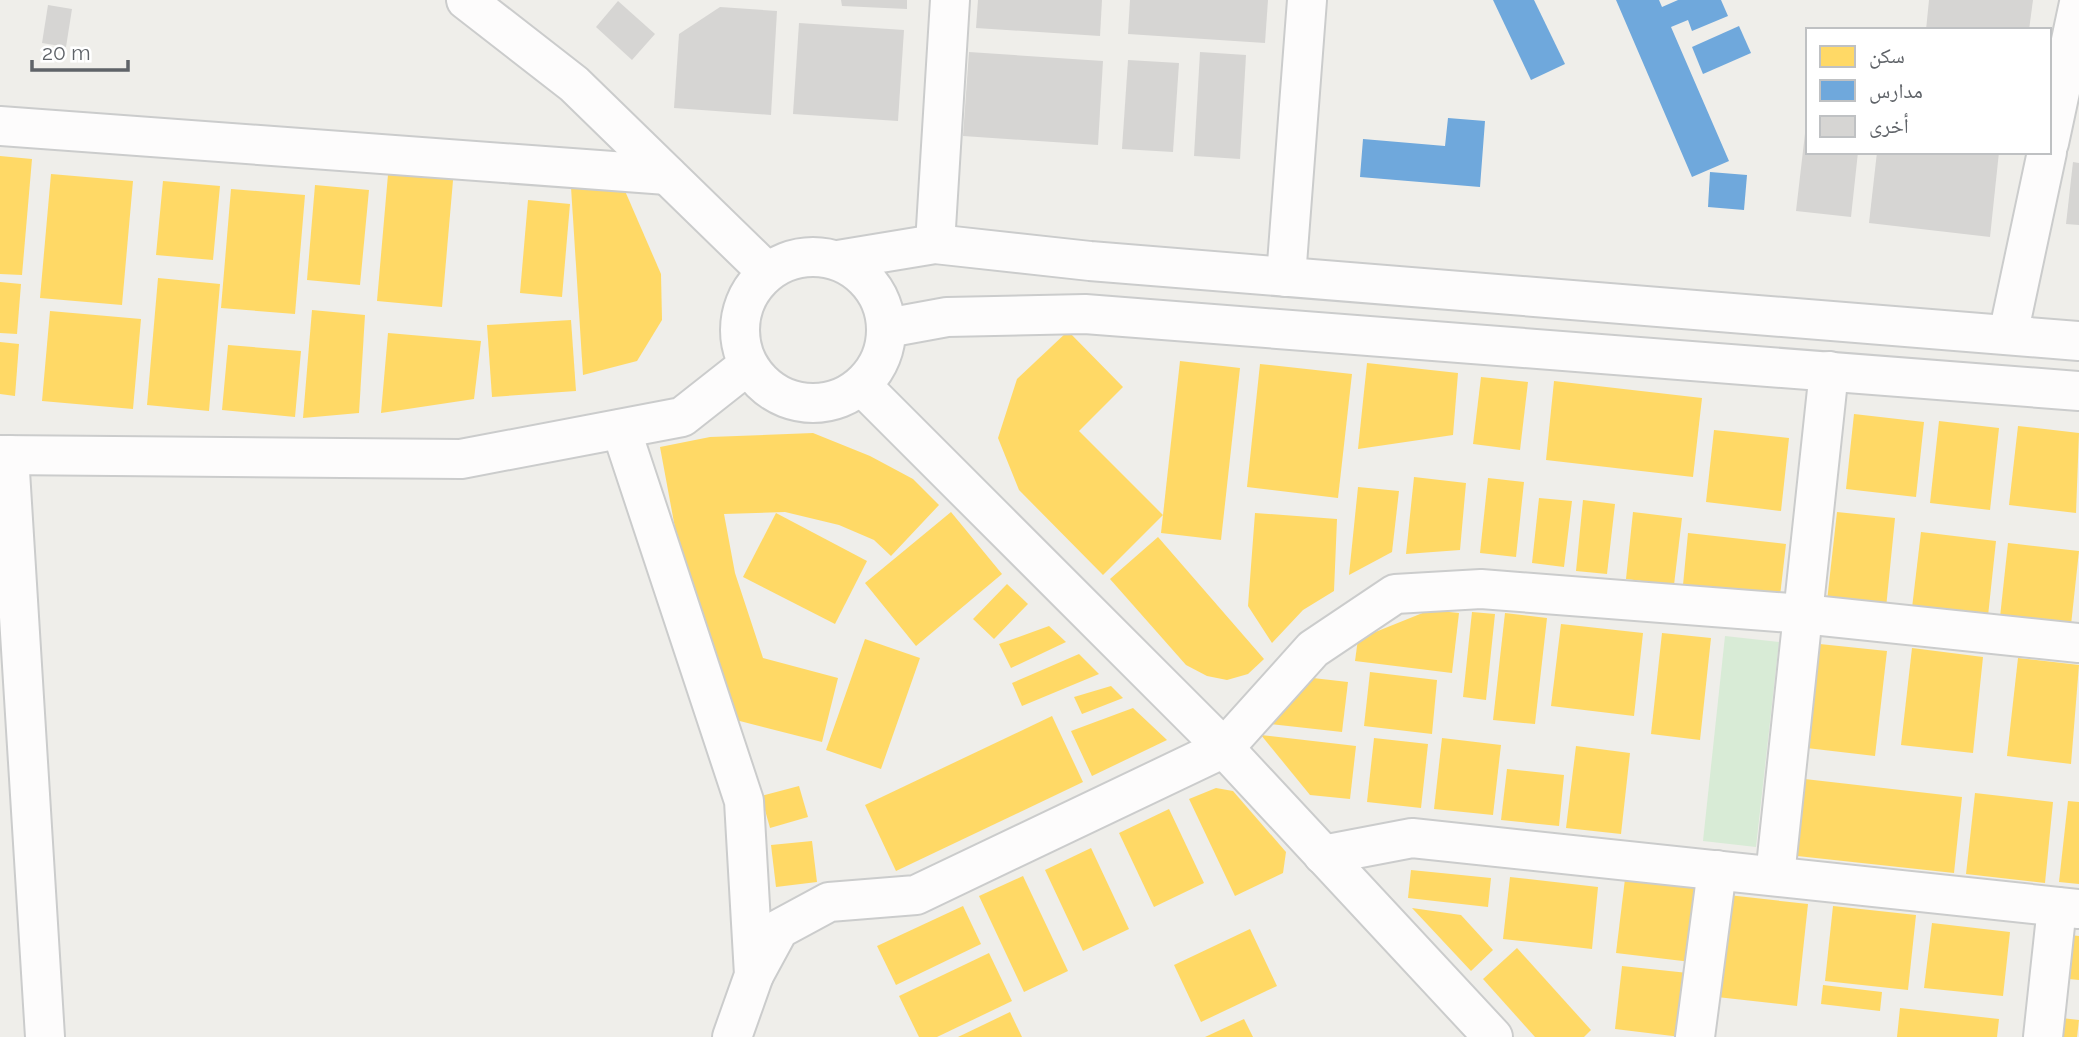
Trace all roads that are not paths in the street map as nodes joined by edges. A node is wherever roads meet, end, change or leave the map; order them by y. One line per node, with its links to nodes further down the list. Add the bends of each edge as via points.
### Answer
1 (466, 0): 8 (street, via 574,84)
2 (950, 0): 9 (street)
3 (1307, 0): 12 (street)
4 (2079, 3): 6 (street)
5 (0, 126): 8 (street)
6 (2051, 134)
7 (2047, 154): 14 (street)
8 (667, 175): 11 (street)
9 (935, 244): 10 (street); 12 (street)
10 (838, 260): 11 (street, via 813,256 789,260); 13 (street, via 863,275 880,299)
11 (767, 272): 16 (street, via 750,290 741,315 740,341)
12 (1286, 277): 14 (street)
13 (887, 327): 17 (street, via 947,317 1084,314); 18 (street, via 881,360)
14 (2008, 335): 15 (street)
15 (2079, 341)
16 (748, 365): 18 (street, via 779,397 800,404 833,401); 20 (street, via 682,417)
17 (1829, 371): 19 (street); 22 (street)
18 (863, 386): 24 (street)
19 (2079, 391)
20 (621, 429): 21 (street, via 461,460); 29 (street, via 744,801)
21 (4, 455): 30 (street)
22 (1803, 614): 23 (street); 24 (street, via 1481,589 1395,594 1313,649); 27 (street)
23 (2079, 643)
24 (1224, 748): 25 (street); 29 (street, via 916,895 830,902 779,929)
25 (1323, 855): 26 (street, via 1412,838); 32 (street)
26 (1717, 870): 27 (street); 33 (street)
27 (1774, 876): 28 (street)
28 (2068, 908): 34 (street)
29 (754, 975): 31 (street)
30 (45, 1037)
31 (732, 1037)
32 (1493, 1037)
33 (1695, 1037)
34 (2043, 1037)

